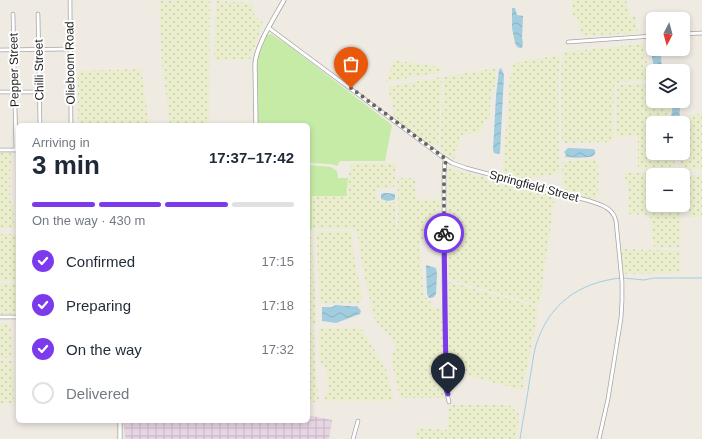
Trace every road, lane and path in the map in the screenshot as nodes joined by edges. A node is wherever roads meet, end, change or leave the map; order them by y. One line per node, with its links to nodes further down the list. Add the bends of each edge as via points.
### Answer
1 (70, 0): 10 (street, Olieboom Road)
2 (284, 0): 5 (street)
3 (13, 14): 12 (street, Pepper Street)
4 (38, 14): 13 (street, Chilli Street)
5 (269, 28): 20 (street, via 256,58); 23 (street, Springfield Street)
6 (702, 33): 7 (street)
7 (690, 34)
8 (646, 36): 9 (street)
9 (568, 42)
10 (70, 49): 13 (street); 19 (street, Olieboom Road)
11 (0, 50): 12 (street)
12 (14, 50): 13 (street); 15 (street, Pepper Street)
13 (38, 50): 16 (street, Chilli Street)
14 (0, 92): 15 (street)
15 (15, 92): 16 (street); 17 (street, Pepper Street)
16 (39, 92): 18 (street, Chilli Street)
17 (16, 123)
18 (40, 123)
19 (71, 123)
20 (256, 123)
21 (0, 150): 22 (street)
22 (16, 150)
23 (446, 159): 26 (street, via 444,306 446,389); 31 (street, Springfield Street, via 466,168 590,201 606,207 613,214 616,221 623,296 608,399)
24 (0, 317): 25 (street)
25 (16, 317)
26 (449, 402)
27 (358, 422): 30 (street)
28 (120, 423): 29 (street)
29 (120, 439)
30 (353, 439)
31 (599, 439)

